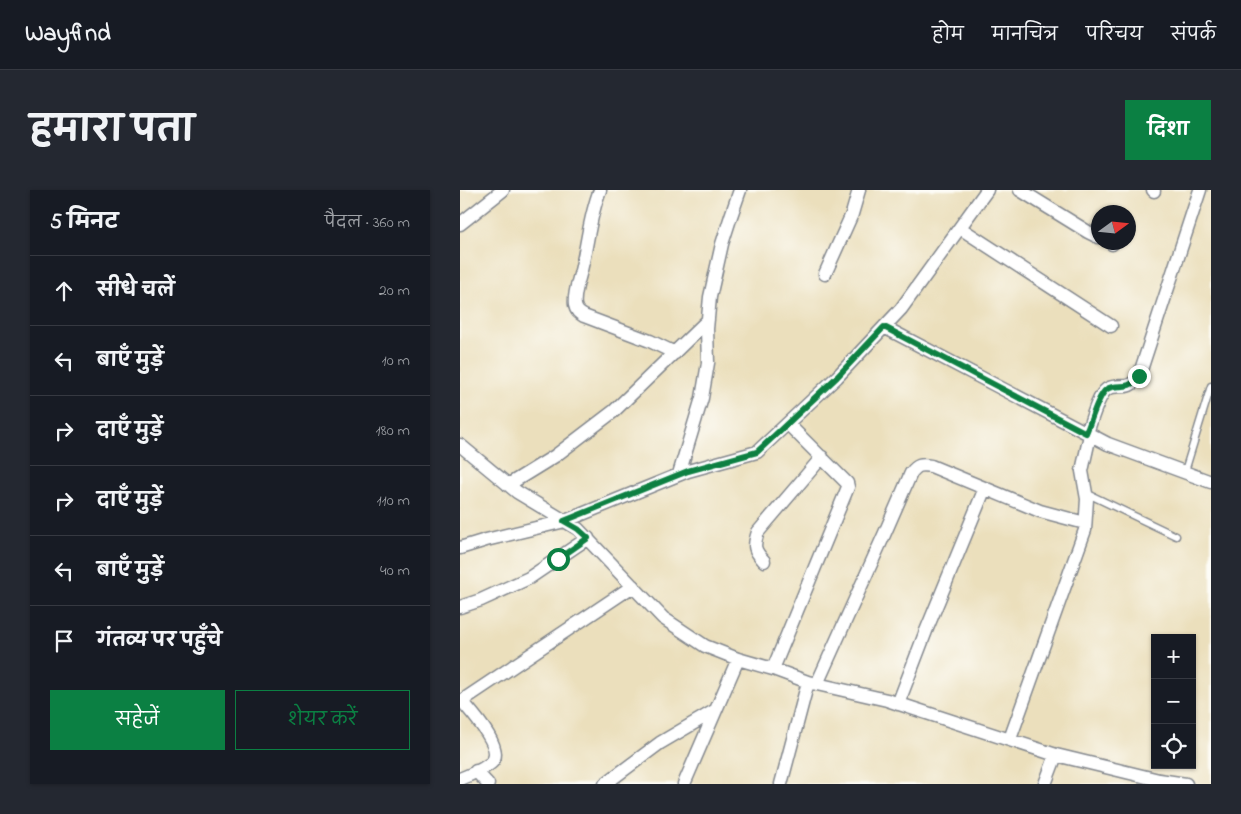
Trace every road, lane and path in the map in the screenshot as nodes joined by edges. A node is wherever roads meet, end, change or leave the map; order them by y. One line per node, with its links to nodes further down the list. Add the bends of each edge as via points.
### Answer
1 (503, 190): 8 (street)
2 (600, 190): 15 (street, via 586,239 575,306 584,316)
3 (740, 190): 12 (street, via 722,244)
4 (859, 190): 11 (street, via 852,214)
5 (987, 190): 9 (street)
6 (1020, 190): 10 (street)
7 (1200, 190): 18 (street, via 1139,376 1131,385 1107,390 1101,396)
8 (460, 224)
9 (960, 228): 13 (street); 14 (street)
10 (1091, 234)
11 (825, 274)
12 (708, 320): 15 (street); 22 (street, via 708,363 702,398)
13 (1111, 326)
14 (884, 327): 17 (street); 18 (street)
15 (676, 353): 24 (street, via 614,411 555,456)
16 (1211, 386): 21 (lane)
17 (788, 424): 20 (street); 22 (street, via 757,452)
18 (1088, 434): 21 (street); 26 (street, via 1082,471)
19 (460, 445): 24 (street)
20 (822, 457): 32 (street, via 758,532 754,547); 36 (street, via 847,482 848,488)
21 (1184, 471): 23 (street)
22 (679, 474): 27 (street)
23 (1211, 482)
24 (508, 485): 27 (street)
25 (985, 488): 28 (street, via 1040,512); 37 (street, via 922,464 910,473 880,544); 39 (street)
26 (1086, 493): 28 (street); 29 (lane)
27 (564, 521): 30 (street); 31 (street)
28 (1086, 523): 41 (street)
29 (1176, 536)
30 (588, 538): 33 (street); 34 (street, via 529,578)
31 (460, 548)
32 (764, 561)
33 (633, 586): 35 (street, via 663,618 704,646); 38 (street)
34 (460, 607)
35 (738, 659): 36 (street); 40 (street)
36 (773, 669): 37 (street)
37 (812, 683): 39 (street); 49 (street)
38 (461, 702): 43 (street, via 486,733 494,749 493,761)
39 (898, 704): 41 (street)
40 (716, 710): 47 (street, via 660,743); 48 (street)
41 (1010, 740): 42 (street)
42 (1056, 755): 44 (street); 50 (street)
43 (476, 771): 45 (street); 46 (street)
44 (1125, 778): 51 (street)
45 (460, 779)
46 (488, 784)
47 (605, 784)
48 (684, 784)
49 (781, 784)
50 (1045, 784)
51 (1186, 784)

